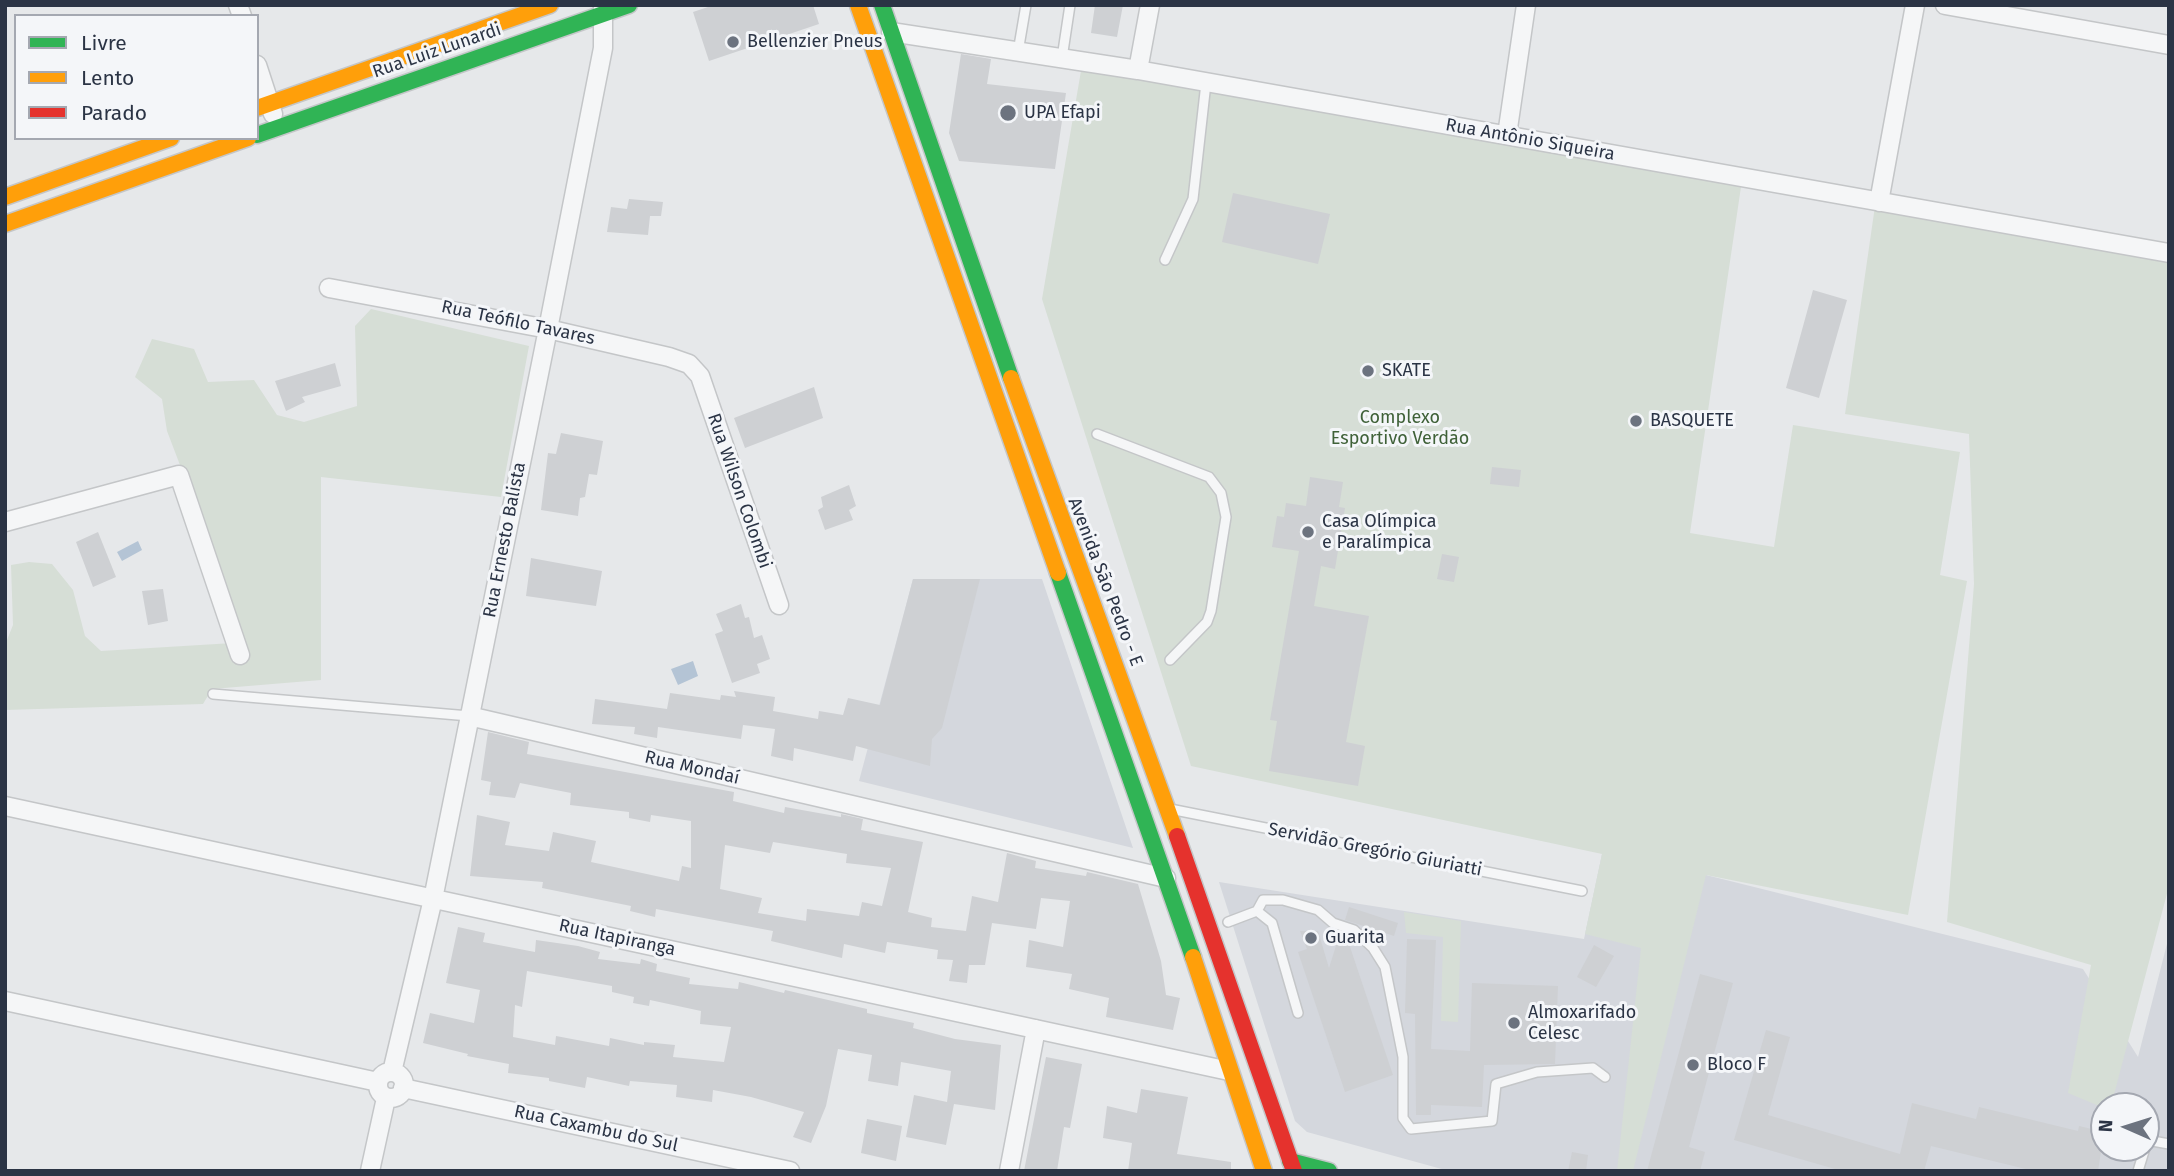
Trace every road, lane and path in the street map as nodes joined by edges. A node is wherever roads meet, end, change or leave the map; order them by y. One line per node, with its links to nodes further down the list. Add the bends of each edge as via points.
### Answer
1 (550, 5): 19 (main road, Rua Luiz Lunardi)
2 (629, 5): 11 (main road, Rua Luiz Lunardi)
3 (858, 5): 42 (main road)
4 (882, 5): 12 (main road, Avenida São Pedro - E)
5 (1026, 5): 14 (lane)
6 (1070, 5): 15 (lane)
7 (1150, 5): 16 (street)
8 (1527, 5): 22 (street)
9 (1915, 5): 26 (street)
10 (1945, 5): 13 (street)
11 (604, 9): 20 (main road, Rua Luiz Lunardi); 31 (street, Rua Ernesto Balista, via 603,48)
12 (891, 32): 14 (street, Rua Antônio Siqueira); 41 (main road, Avenida São Pedro - E, via 1056,508)
13 (2169, 45)
14 (1018, 52): 15 (street, Rua Antônio Siqueira)
15 (1062, 58): 16 (street, Rua Antônio Siqueira)
16 (1138, 70): 18 (street, Rua Antônio Siqueira)
17 (259, 79): 19 (street)
18 (1206, 83): 22 (street, Rua Antônio Siqueira); 29 (lane, via 1193,199)
19 (263, 106): 20 (street)
20 (278, 128): 21 (main road, Rua Luiz Lunardi)
21 (259, 134)
22 (1507, 135): 26 (street, Rua Antônio Siqueira)
23 (165, 140): 25 (main road)
24 (242, 140): 27 (main road)
25 (5, 197)
26 (1879, 202): 28 (street, Rua Antônio Siqueira)
27 (5, 224)
28 (2169, 253)
29 (1165, 260)
30 (330, 288): 31 (street, Rua Teófilo Tavares)
31 (548, 329): 32 (street, Rua Teófilo Tavares, via 669,356 689,364); 39 (street, Rua Ernesto Balista)
32 (700, 376): 35 (street, Rua Wilson Colombi)
33 (1097, 434): 37 (lane, via 1209,477 1221,493 1226,517 1211,611 1207,622)
34 (5, 522): 36 (street, via 179,475)
35 (779, 606)
36 (240, 655)
37 (1170, 660)
38 (213, 694): 39 (lane, Rua Mondaí)
39 (470, 716): 42 (street, Rua Mondaí); 44 (street, Rua Ernesto Balista)
40 (5, 806): 44 (street, Rua Itapiranga)
41 (1168, 809): 43 (lane, Servidão Gregório Giuriatti); 53 (main road, Avenida São Pedro - E)
42 (1166, 878): 50 (main road)
43 (1582, 891)
44 (433, 899): 49 (street, Rua Itapiranga); 52 (street, Rua Ernesto Balista)
45 (1257, 911): 46 (lane); 48 (lane, via 1272,923); 51 (lane, via 1263,900 1283,900 1318,910 1333,923 1354,930 1373,948 1385,967 1403,1057 1402,1118 1411,1129 1492,1121 1496,1084 1537,1072 1593,1068)
46 (1228, 922)
47 (5, 1001): 52 (street)
48 (1298, 1013)
49 (1037, 1029): 50 (street, Rua Itapiranga); 56 (street)
50 (1230, 1071): 57 (main road)
51 (1605, 1077)
52 (385, 1084): 54 (street, Rua Ernesto Balista); 55 (street, Rua Caxambu do Sul, via 402,1079 403,1088)
53 (1292, 1166): 58 (main road)
54 (370, 1171)
55 (790, 1171)
56 (1009, 1171)
57 (1264, 1171)
58 (1329, 1171)

